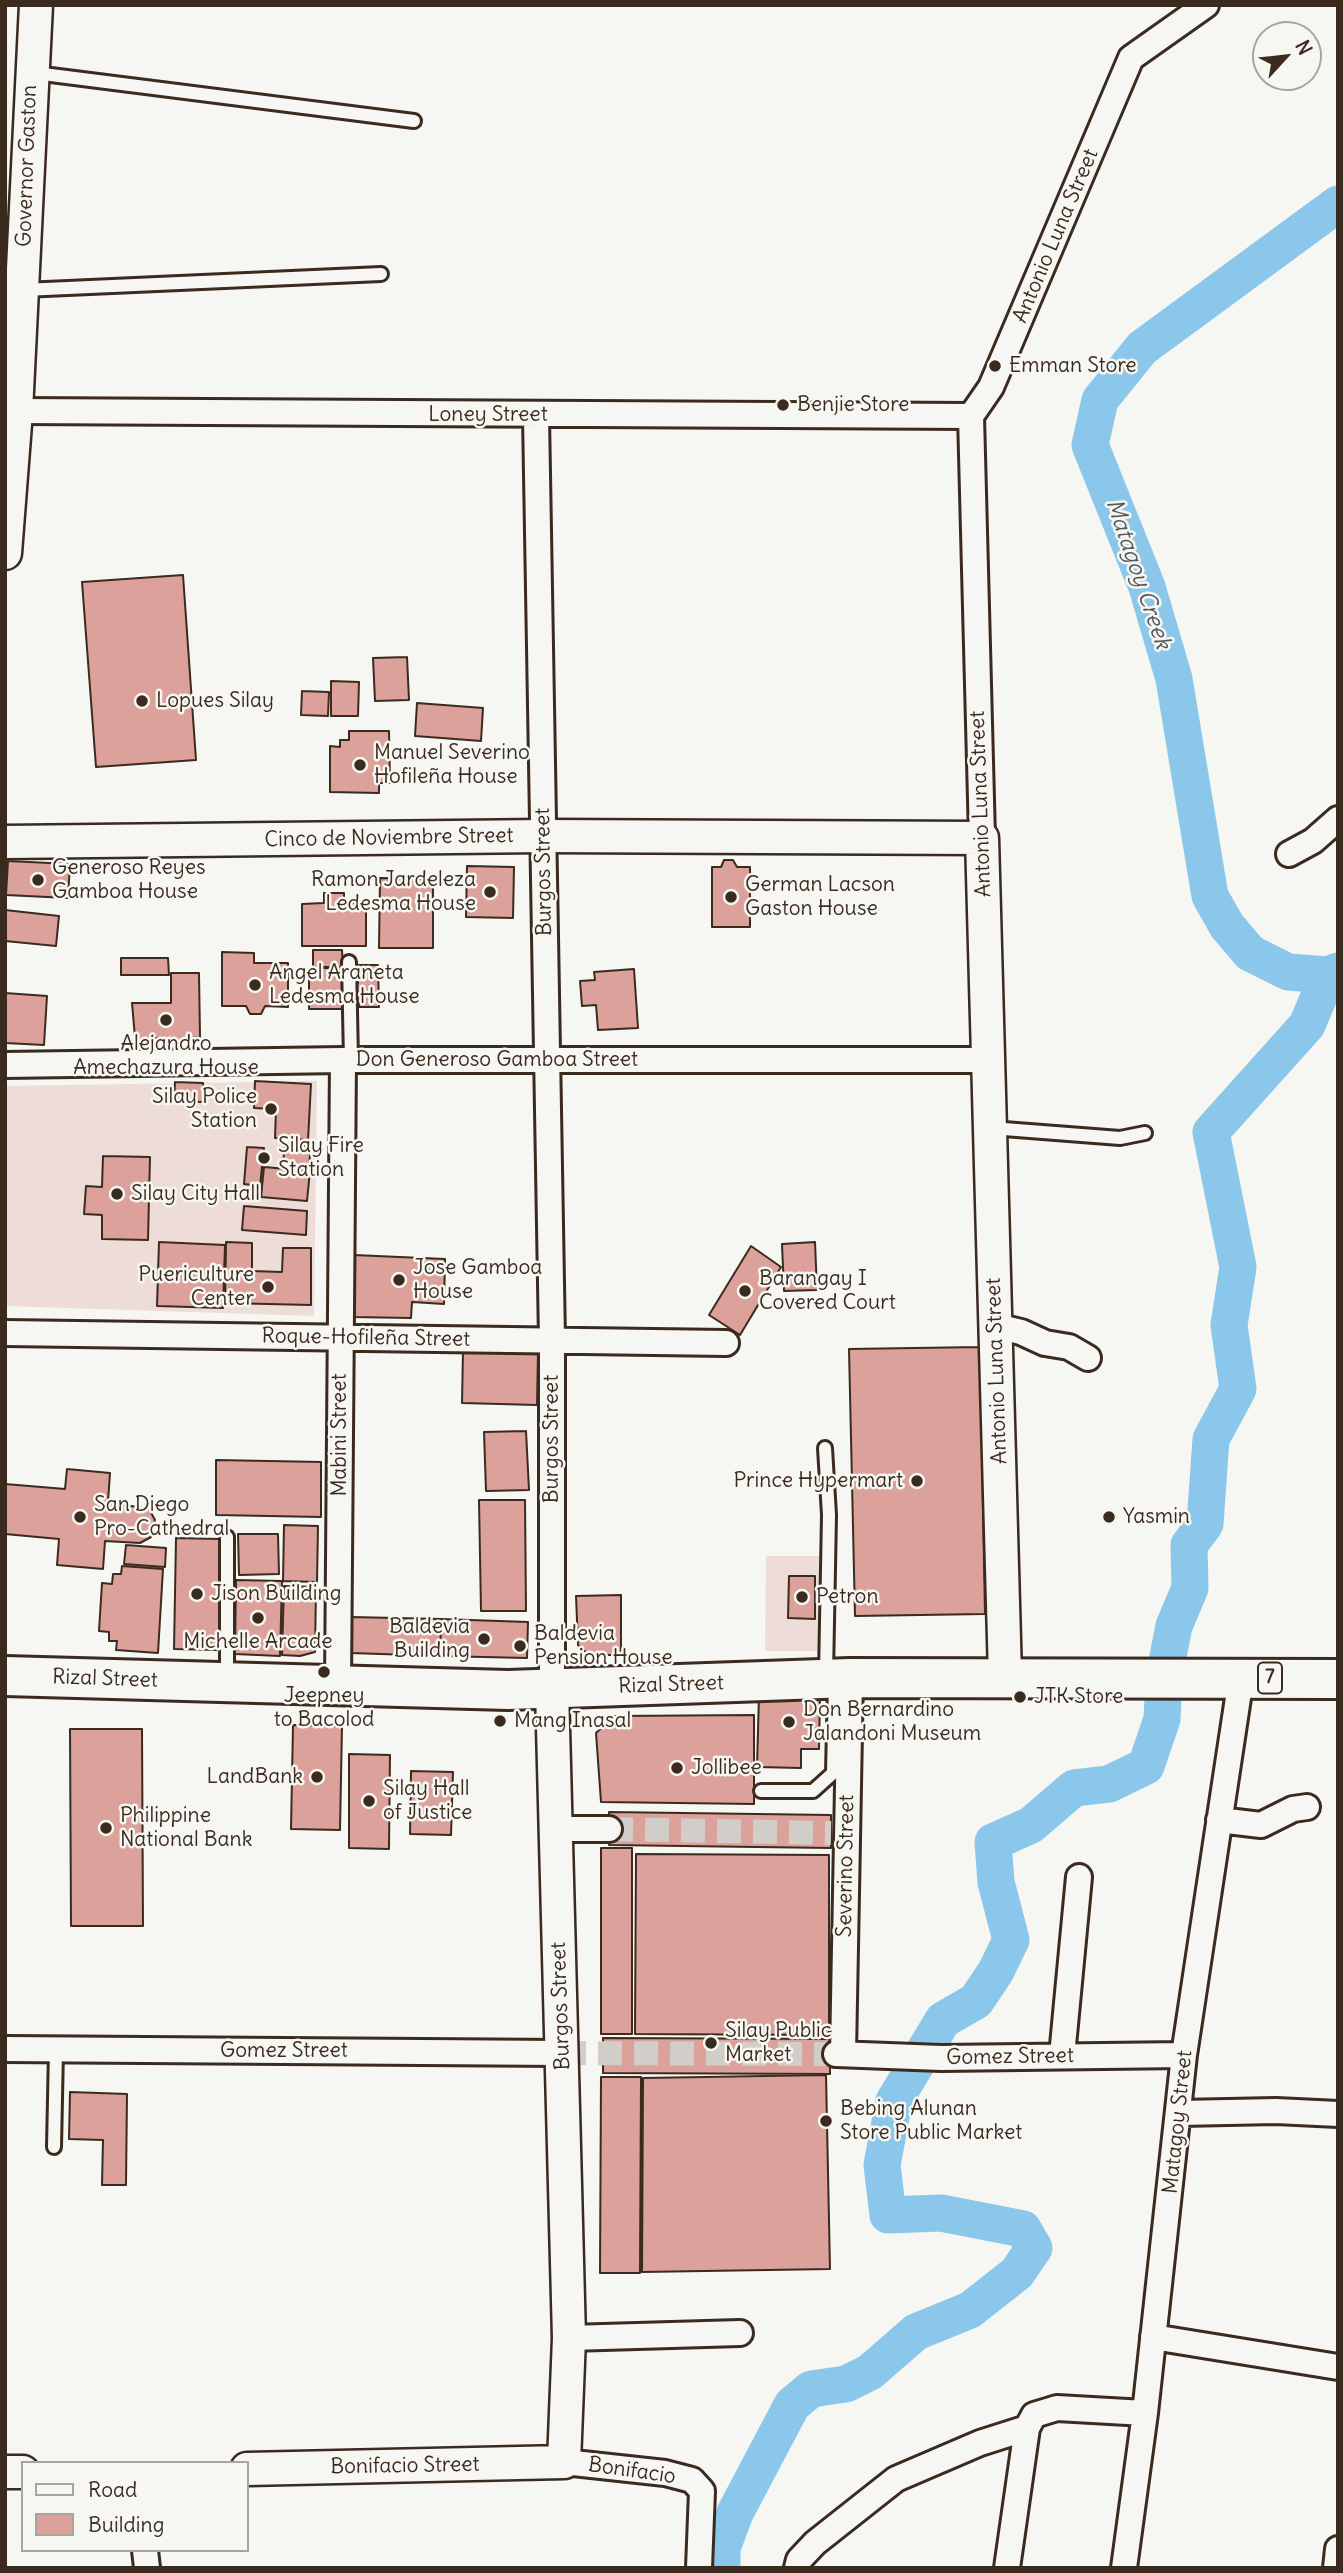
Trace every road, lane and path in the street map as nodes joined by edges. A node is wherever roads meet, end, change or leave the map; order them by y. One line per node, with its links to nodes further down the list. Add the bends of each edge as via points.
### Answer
1 (36, 5): 3 (street, Governor Gaston)
2 (1206, 5): 9 (street, Antonio Luna Street, via 1131,58 991,387)
3 (31, 72): 4 (lane); 6 (street, Governor Gaston)
4 (414, 121)
5 (382, 274): 6 (lane)
6 (22, 290): 7 (street, Governor Gaston)
7 (10, 411): 8 (street, Loney Street); 10 (street, Governor Gaston)
8 (536, 416): 9 (street, Loney Street); 12 (street, Burgos Street)
9 (971, 416): 13 (street, Antonio Luna Street)
10 (5, 553)
11 (1338, 819): 15 (street, via 1313,841)
12 (543, 836): 13 (street, Cinco de Noviembre Street); 14 (street, Cinco de Noviembre Street); 18 (street, Burgos Street)
13 (982, 838): 19 (street, Antonio Luna Street)
14 (5, 842)
15 (1289, 853)
16 (349, 962): 17 (lane)
17 (347, 1060): 18 (street, Don Generoso Gamboa Street); 20 (street, Don Generoso Gamboa Street); 25 (street, Mabini Street)
18 (547, 1060): 19 (street, Don Generoso Gamboa Street); 26 (street, Burgos Street)
19 (988, 1060): 21 (street, Antonio Luna Street)
20 (5, 1065)
21 (990, 1128): 22 (lane, via 1120,1138); 23 (street, Antonio Luna Street)
22 (1145, 1133)
23 (996, 1326): 28 (street, via 1069,1346); 32 (street, Antonio Luna Street)
24 (5, 1333): 25 (street, Roque-Hofileña Street)
25 (341, 1337): 26 (street, Roque-Hofileña Street); 37 (street, Mabini Street)
26 (552, 1340): 27 (street, Roque-Hofileña Street); 38 (street, Burgos Street)
27 (726, 1343)
28 (1088, 1358)
29 (825, 1448): 33 (lane)
30 (227, 1537): 36 (lane)
31 (5, 1676): 36 (main road, Rizal Street / 7)
32 (1005, 1676): 33 (main road, Rizal Street / 7); 34 (main road, Rizal Street / 7)
33 (837, 1678): 38 (main road, Rizal Street / 7); 39 (lane, via 833,1773 813,1791); 48 (street, Severino Street)
34 (1241, 1678): 35 (main road, Rizal Street / 7); 41 (street, Matagoy Street)
35 (1338, 1679)
36 (227, 1682): 37 (main road, Rizal Street / 7)
37 (338, 1685): 38 (main road, Rizal Street / 7)
38 (552, 1689): 42 (street, Burgos Street)
39 (761, 1791)
40 (1307, 1807): 41 (street, via 1261,1825)
41 (1219, 1820): 49 (street, Matagoy Street)
42 (556, 1829): 43 (street); 47 (street, Burgos Street)
43 (609, 1829)
44 (1079, 1877): 50 (street)
45 (5, 2049): 46 (street, Gomez Street)
46 (56, 2050): 47 (street, Gomez Street); 53 (lane)
47 (562, 2053): 56 (street, Burgos Street)
48 (840, 2054): 50 (street, Gomez Street)
49 (1184, 2055): 50 (street, Gomez Street); 51 (street, Matagoy Street)
50 (1062, 2056)
51 (1180, 2113): 52 (street); 55 (street, Matagoy Street)
52 (1338, 2114)
53 (54, 2147)
54 (740, 2333): 56 (street)
55 (1153, 2337): 57 (street); 58 (street, Matagoy Street)
56 (569, 2338): 60 (street, Burgos Street)
57 (1338, 2367)
58 (1145, 2413): 59 (street, via 1057,2408 1034,2415); 66 (street, Matagoy Street)
59 (1027, 2428): 64 (street, via 896,2479 816,2543); 65 (street)
60 (564, 2462): 61 (street, Bonifacio Street); 63 (street, Bonifacio, via 692,2480 702,2491)
61 (248, 2469)
62 (1338, 2549): 67 (street)
63 (699, 2568)
64 (797, 2568)
65 (1007, 2568)
66 (1124, 2568)
67 (1336, 2568)

